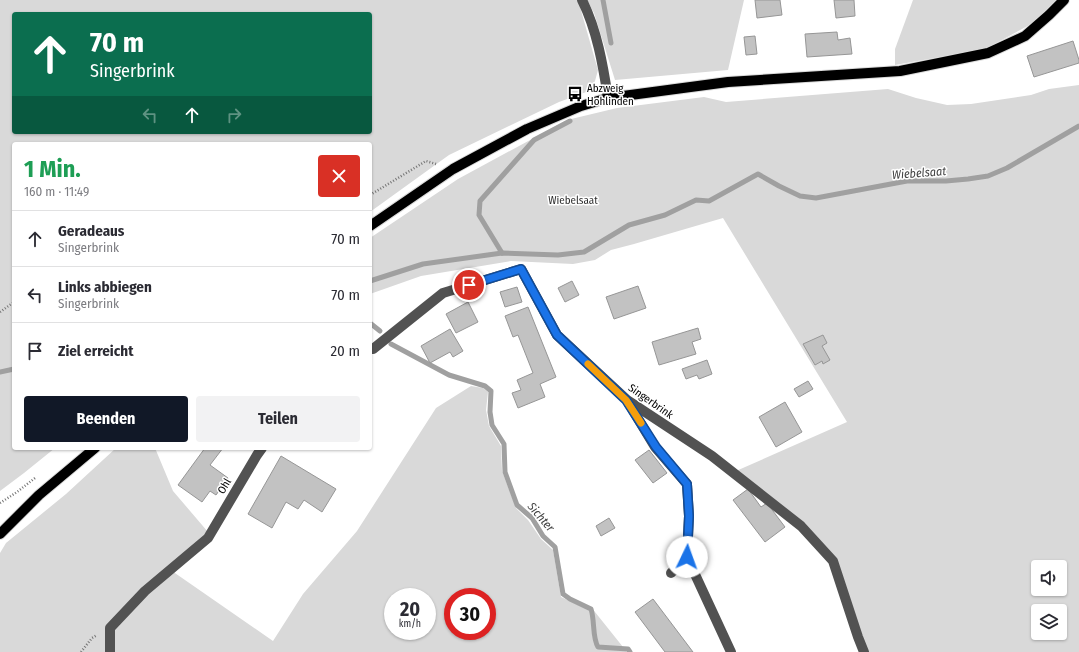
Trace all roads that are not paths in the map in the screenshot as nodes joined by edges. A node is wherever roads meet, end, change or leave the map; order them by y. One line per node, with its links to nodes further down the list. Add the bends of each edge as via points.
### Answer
1 (582, 0): 3 (street, via 590,15)
2 (1064, 0): 3 (main road, via 1025,36 988,53 900,71 728,82)
3 (608, 98): 4 (main road, via 581,106 527,129 453,169)
4 (372, 225)
5 (372, 348): 6 (street, Singerbrink, via 443,293 521,269 557,335)
6 (626, 400): 10 (street, via 656,447 687,484); 14 (street, Singerbrink, via 712,456 801,526 833,561)
7 (93, 450): 9 (main road, via 39,495)
8 (260, 450): 12 (street, Ohl, via 208,538 145,591 110,628)
9 (0, 534)
10 (687, 557): 11 (street); 13 (street)
11 (672, 573)
12 (110, 652)
13 (731, 652)
14 (864, 652)

